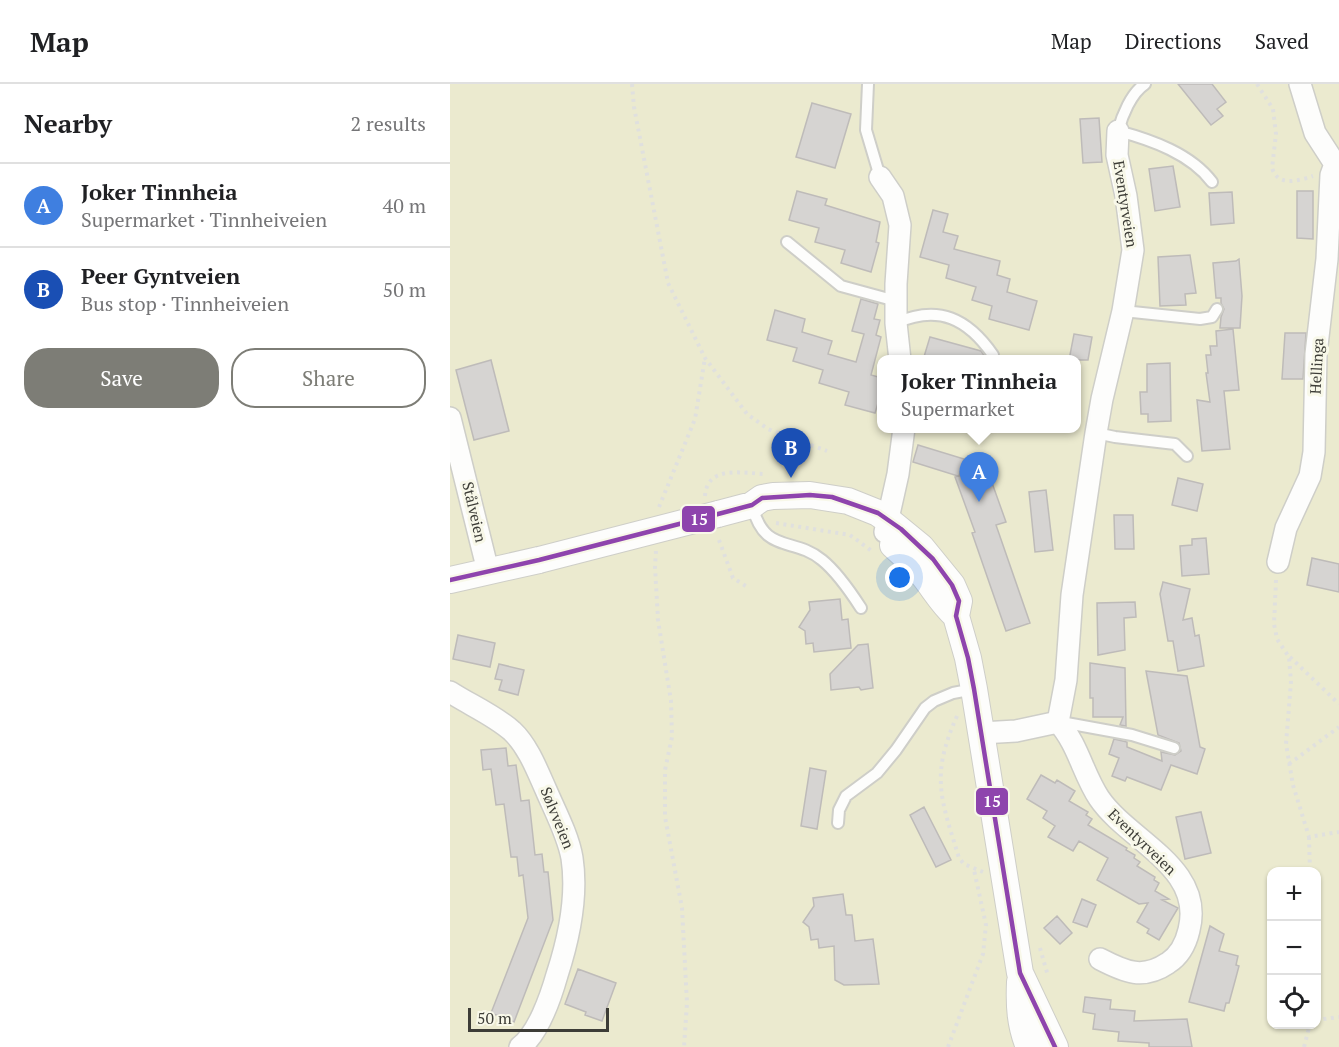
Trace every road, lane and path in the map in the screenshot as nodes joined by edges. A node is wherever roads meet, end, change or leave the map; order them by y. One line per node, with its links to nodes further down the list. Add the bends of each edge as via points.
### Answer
1 (632, 84): 18 (path, via 668,283)
2 (868, 84): 8 (lane, via 866,130)
3 (1145, 84): 6 (lane, Eventyrveien, via 1126,110)
4 (1257, 84): 9 (path, via 1272,109 1276,134 1274,173 1281,180)
5 (1300, 84): 7 (street, via 1315,133)
6 (1118, 131): 10 (lane, via 1175,153 1200,168); 14 (street, Eventyrveien, via 1117,154 1133,250)
7 (1337, 165): 31 (street, Hellinga, via 1331,176 1316,354 1314,452 1310,476 1286,528)
8 (880, 177): 12 (street, via 893,196 900,225)
9 (1300, 180)
10 (1212, 182)
11 (787, 243): 12 (lane, via 841,286)
12 (896, 301): 15 (street)
13 (1217, 309): 14 (lane, via 1212,317 1200,319)
14 (1123, 311): 21 (street, Eventyrveien)
15 (896, 323): 16 (street); 17 (lane, via 917,316 953,319 974,331)
16 (899, 355)
17 (993, 355)
18 (705, 358): 22 (path, via 747,414 768,429); 26 (path, via 695,419 659,503)
19 (450, 418): 32 (street, Stålveien)
20 (903, 433): 28 (street)
21 (1096, 433): 23 (lane, via 1175,444); 40 (street, Eventyrveien)
22 (827, 451)
23 (1187, 456)
24 (771, 475): 25 (path, via 734,473 711,478 706,484)
25 (711, 506): 27 (street); 32 (street, bridge, via 539,560)
26 (658, 514)
27 (756, 516): 28 (path, via 774,523 850,535); 28 (street, via 762,498 832,497 878,513); 35 (lane, via 766,534 822,559)
28 (883, 536): 37 (street, via 921,547 952,585 959,601 956,616 968,658)
29 (719, 540): 34 (path, via 733,578)
30 (656, 546): 59 (path, via 658,620 671,701 665,817 682,908 687,1003)
31 (1278, 562): 36 (path, via 1274,624)
32 (488, 571): 33 (street)
33 (450, 580)
34 (749, 588)
35 (861, 608)
36 (1289, 657): 39 (path); 44 (path)
37 (964, 691): 42 (street); 45 (lane, via 925,708 877,773 846,796); 49 (path, via 942,757 941,800 959,858)
38 (450, 692): 58 (street, Sølvveien, via 512,731 526,750 572,857 571,919 559,969 536,1028)
39 (1339, 704)
40 (1058, 722): 42 (street); 43 (lane, via 1132,735); 52 (street, Eventyrveien, via 1078,752 1098,797 1163,858 1177,874 1192,904 1192,920 1183,948 1156,971 1123,970)
41 (1339, 727): 44 (path)
42 (981, 733): 50 (street)
43 (1174, 748)
44 (1289, 764): 47 (path)
45 (838, 823)
46 (1339, 832): 47 (path)
47 (1309, 837): 48 (path)
48 (1310, 867)
49 (974, 870): 50 (path); 60 (path, via 986,925 983,954)
50 (1003, 873): 53 (street)
51 (1039, 945): 54 (path)
52 (1100, 960)
53 (1020, 973): 61 (street, via 1019,1011); 62 (street)
54 (1049, 980)
55 (1339, 1017): 56 (path)
56 (1321, 1019)
57 (1309, 1029): 63 (path)
58 (520, 1047)
59 (684, 1047)
60 (948, 1047)
61 (1029, 1047)
62 (1055, 1047)
63 (1304, 1047)

